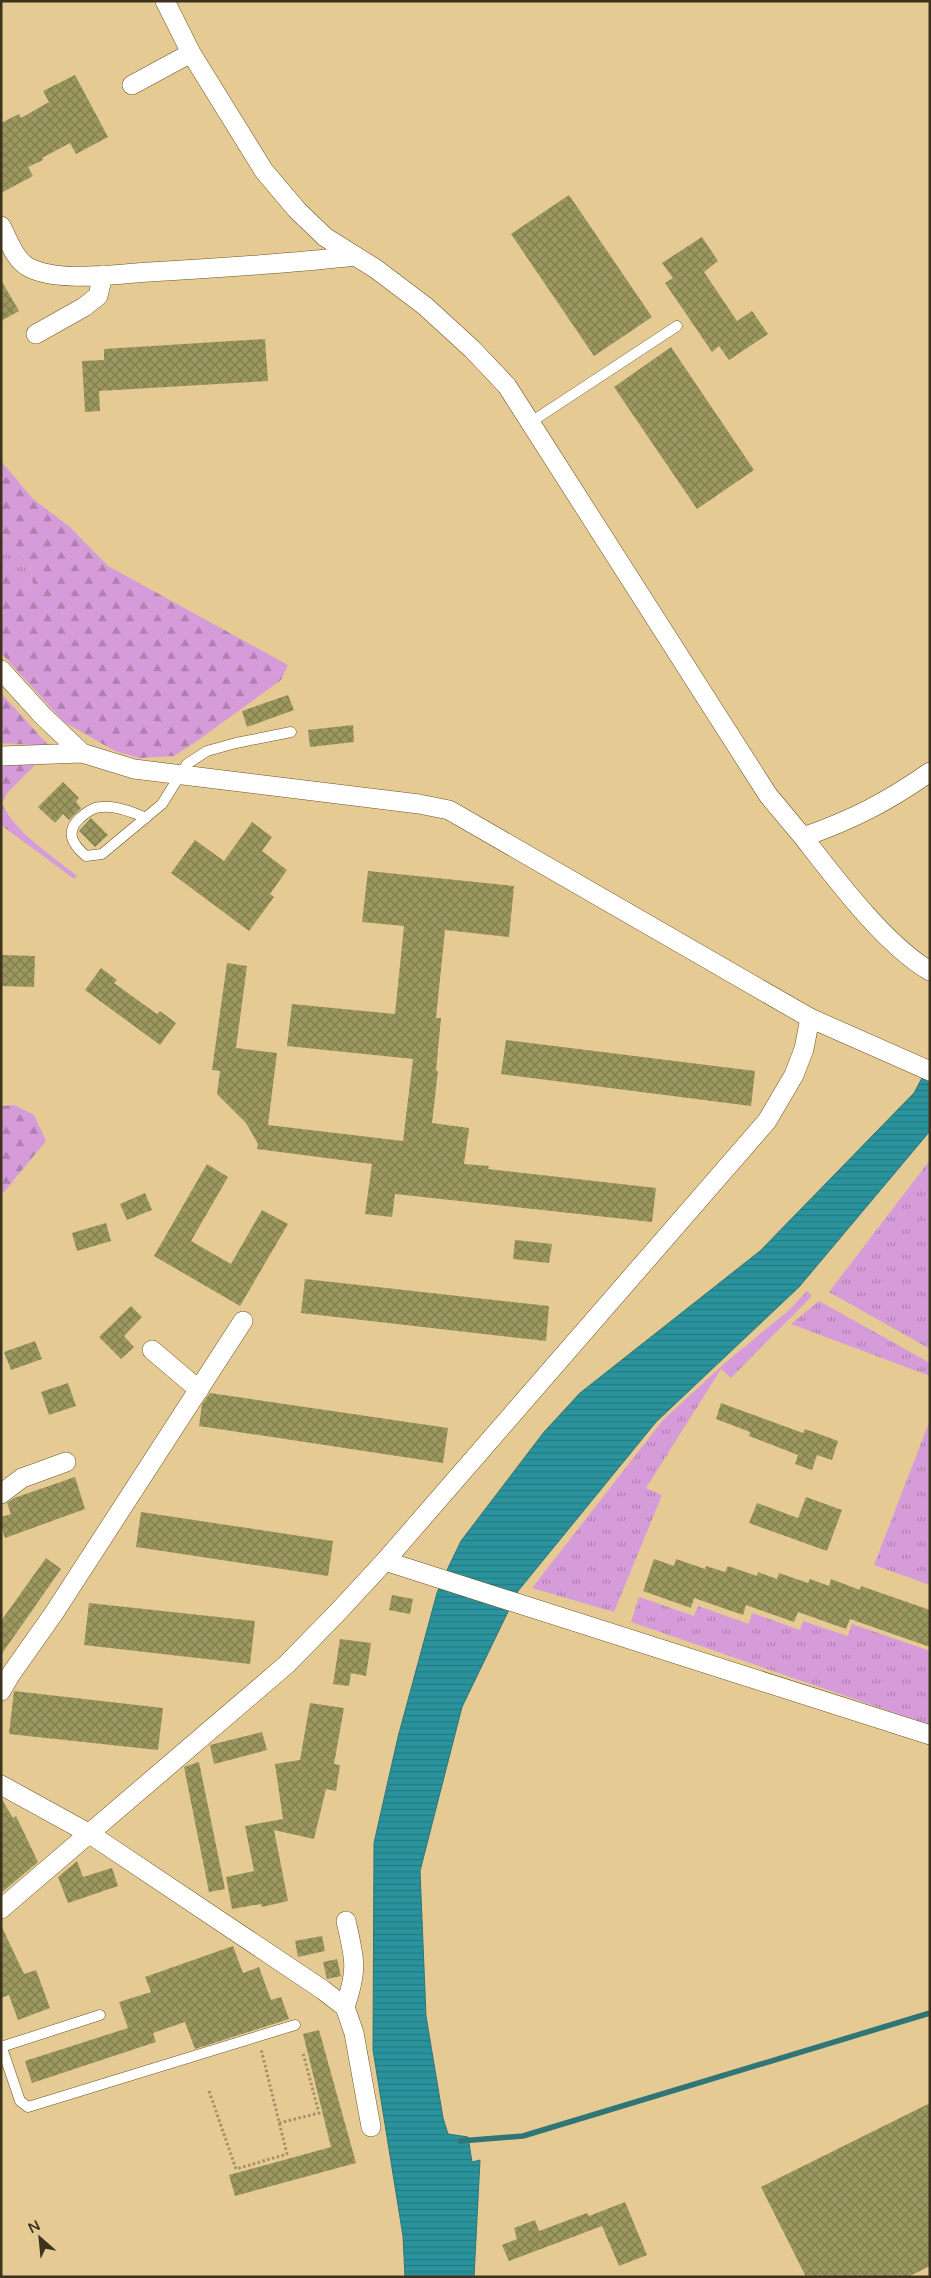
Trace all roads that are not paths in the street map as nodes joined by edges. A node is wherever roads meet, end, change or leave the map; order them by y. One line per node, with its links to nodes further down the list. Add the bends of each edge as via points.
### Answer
1 (165, 1): 2 (street)
2 (191, 53): 3 (street); 5 (street, via 264,171 325,237)
3 (132, 85)
4 (1, 226): 6 (street, via 14,252 30,269 70,277)
5 (355, 256): 6 (street, via 278,265); 9 (street, via 426,306 472,349 507,386)
6 (103, 275): 8 (street, via 98,296)
7 (677, 326): 9 (lane)
8 (36, 334)
9 (531, 422): 17 (street, via 768,795)
10 (1, 670): 12 (street)
11 (291, 732): 15 (lane, via 207,751 187,764)
12 (82, 753): 13 (street); 15 (street, via 134,770)
13 (1, 756)
14 (930, 772): 17 (street, via 899,794 847,821)
15 (179, 776): 16 (lane, via 162,804); 19 (street, via 449,810)
16 (146, 818): 16 (lane, via 128,810 100,806 84,814 71,832 76,848 86,856 102,854)
17 (803, 837): 18 (street, via 880,928)
18 (930, 971)
19 (810, 1018): 20 (street); 26 (street, via 804,1049 794,1075 767,1121)
20 (924, 1069)
21 (243, 1320): 23 (street)
22 (152, 1350): 23 (street)
23 (199, 1390): 27 (street)
24 (66, 1462): 25 (street, via 22,1478)
25 (1, 1494)
26 (386, 1561): 28 (street); 30 (street, via 286,1665)
27 (1, 1691)
28 (930, 1735)
29 (1, 1785): 30 (street)
30 (90, 1834): 31 (street); 33 (street)
31 (1, 1909)
32 (346, 1921): 33 (street, via 355,1959 354,1982)
33 (345, 2007): 37 (street, via 354,2033)
34 (100, 2016): 36 (lane)
35 (295, 2025): 36 (lane, via 28,2107 20,2101)
36 (1, 2046)
37 (372, 2127)

